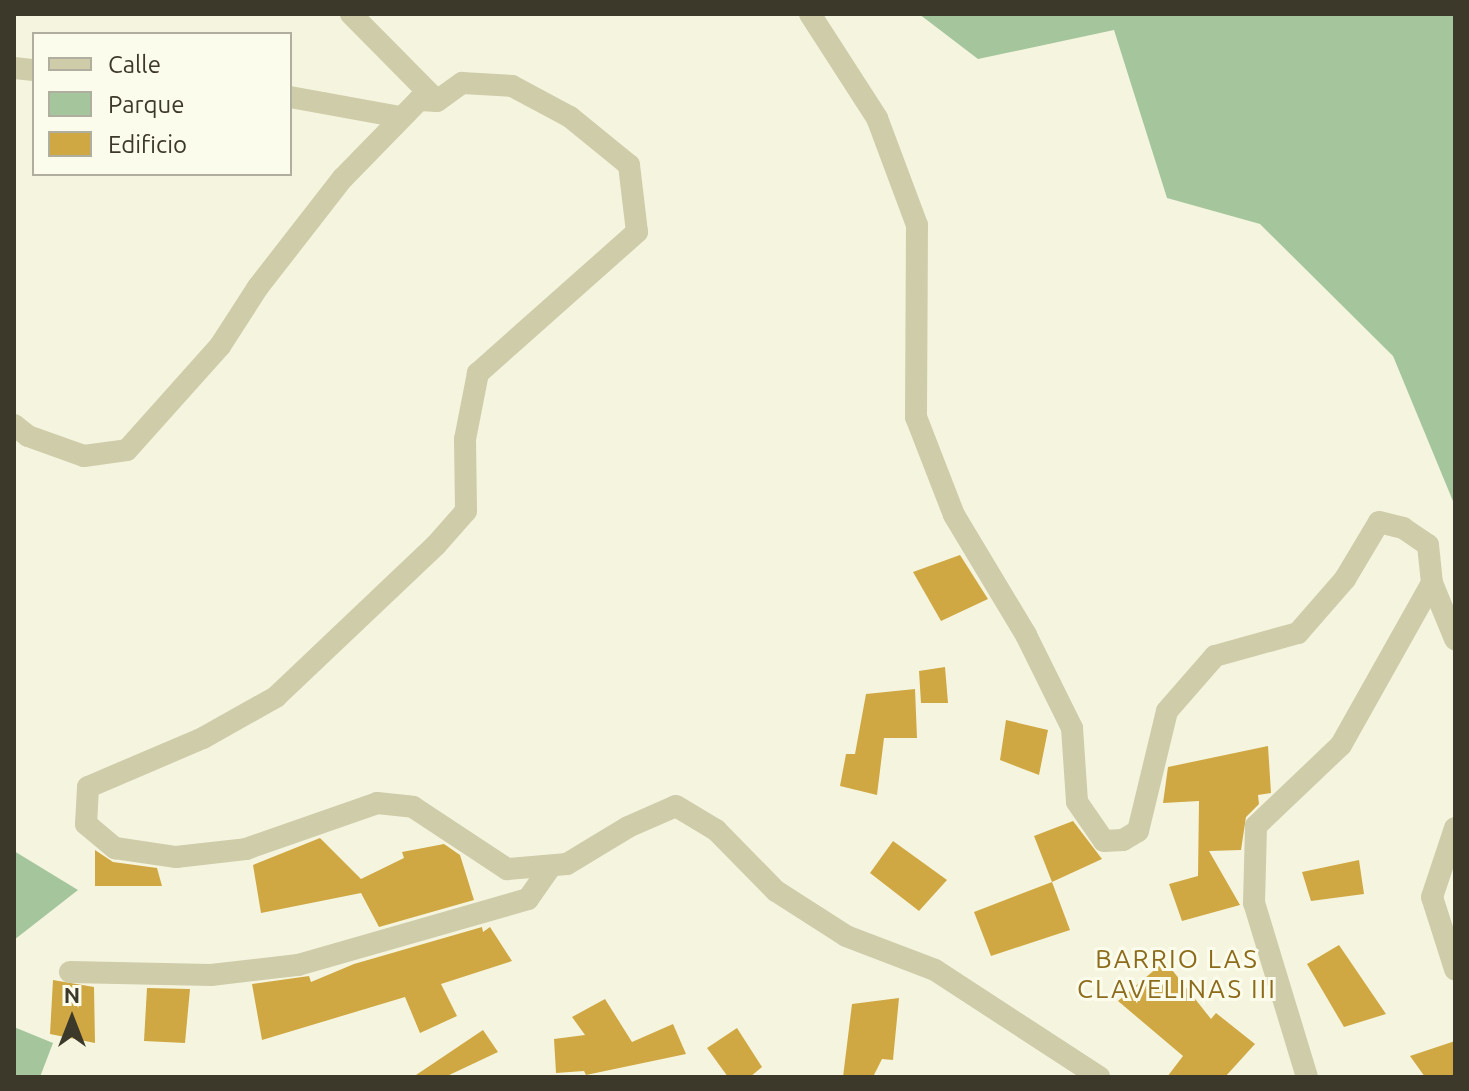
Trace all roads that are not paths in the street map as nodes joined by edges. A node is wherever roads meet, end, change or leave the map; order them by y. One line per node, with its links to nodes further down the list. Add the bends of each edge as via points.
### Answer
1 (351, 14): 4 (street)
2 (810, 14): 7 (street, via 877,118 917,225 916,417 954,515 1026,635 1072,728 1077,802 1104,841 1123,840 1138,831 1167,711 1215,656 1298,633 1345,579 1379,522 1403,528 1428,545)
3 (292, 97): 5 (street)
4 (437, 101): 5 (street, via 419,100); 10 (street, via 462,83 512,86 570,117 629,165 637,232 478,373 465,439 466,511 436,545 276,697 203,738 88,787 86,824 115,848 176,857 246,849 377,803 413,807 507,869)
5 (400, 117): 6 (street, via 298,233 220,346 127,450 84,456 28,436)
6 (14, 425)
7 (1432, 583): 8 (street); 14 (street, via 1341,745 1256,826 1254,903)
8 (1455, 639)
9 (1455, 828): 11 (street, via 1432,897)
10 (551, 866): 12 (street, via 528,899 298,965 211,975); 13 (street, via 567,864 628,827 676,806 716,830 776,891 846,936 935,970)
11 (1455, 969)
12 (70, 972)
13 (1099, 1077)
14 (1307, 1077)

